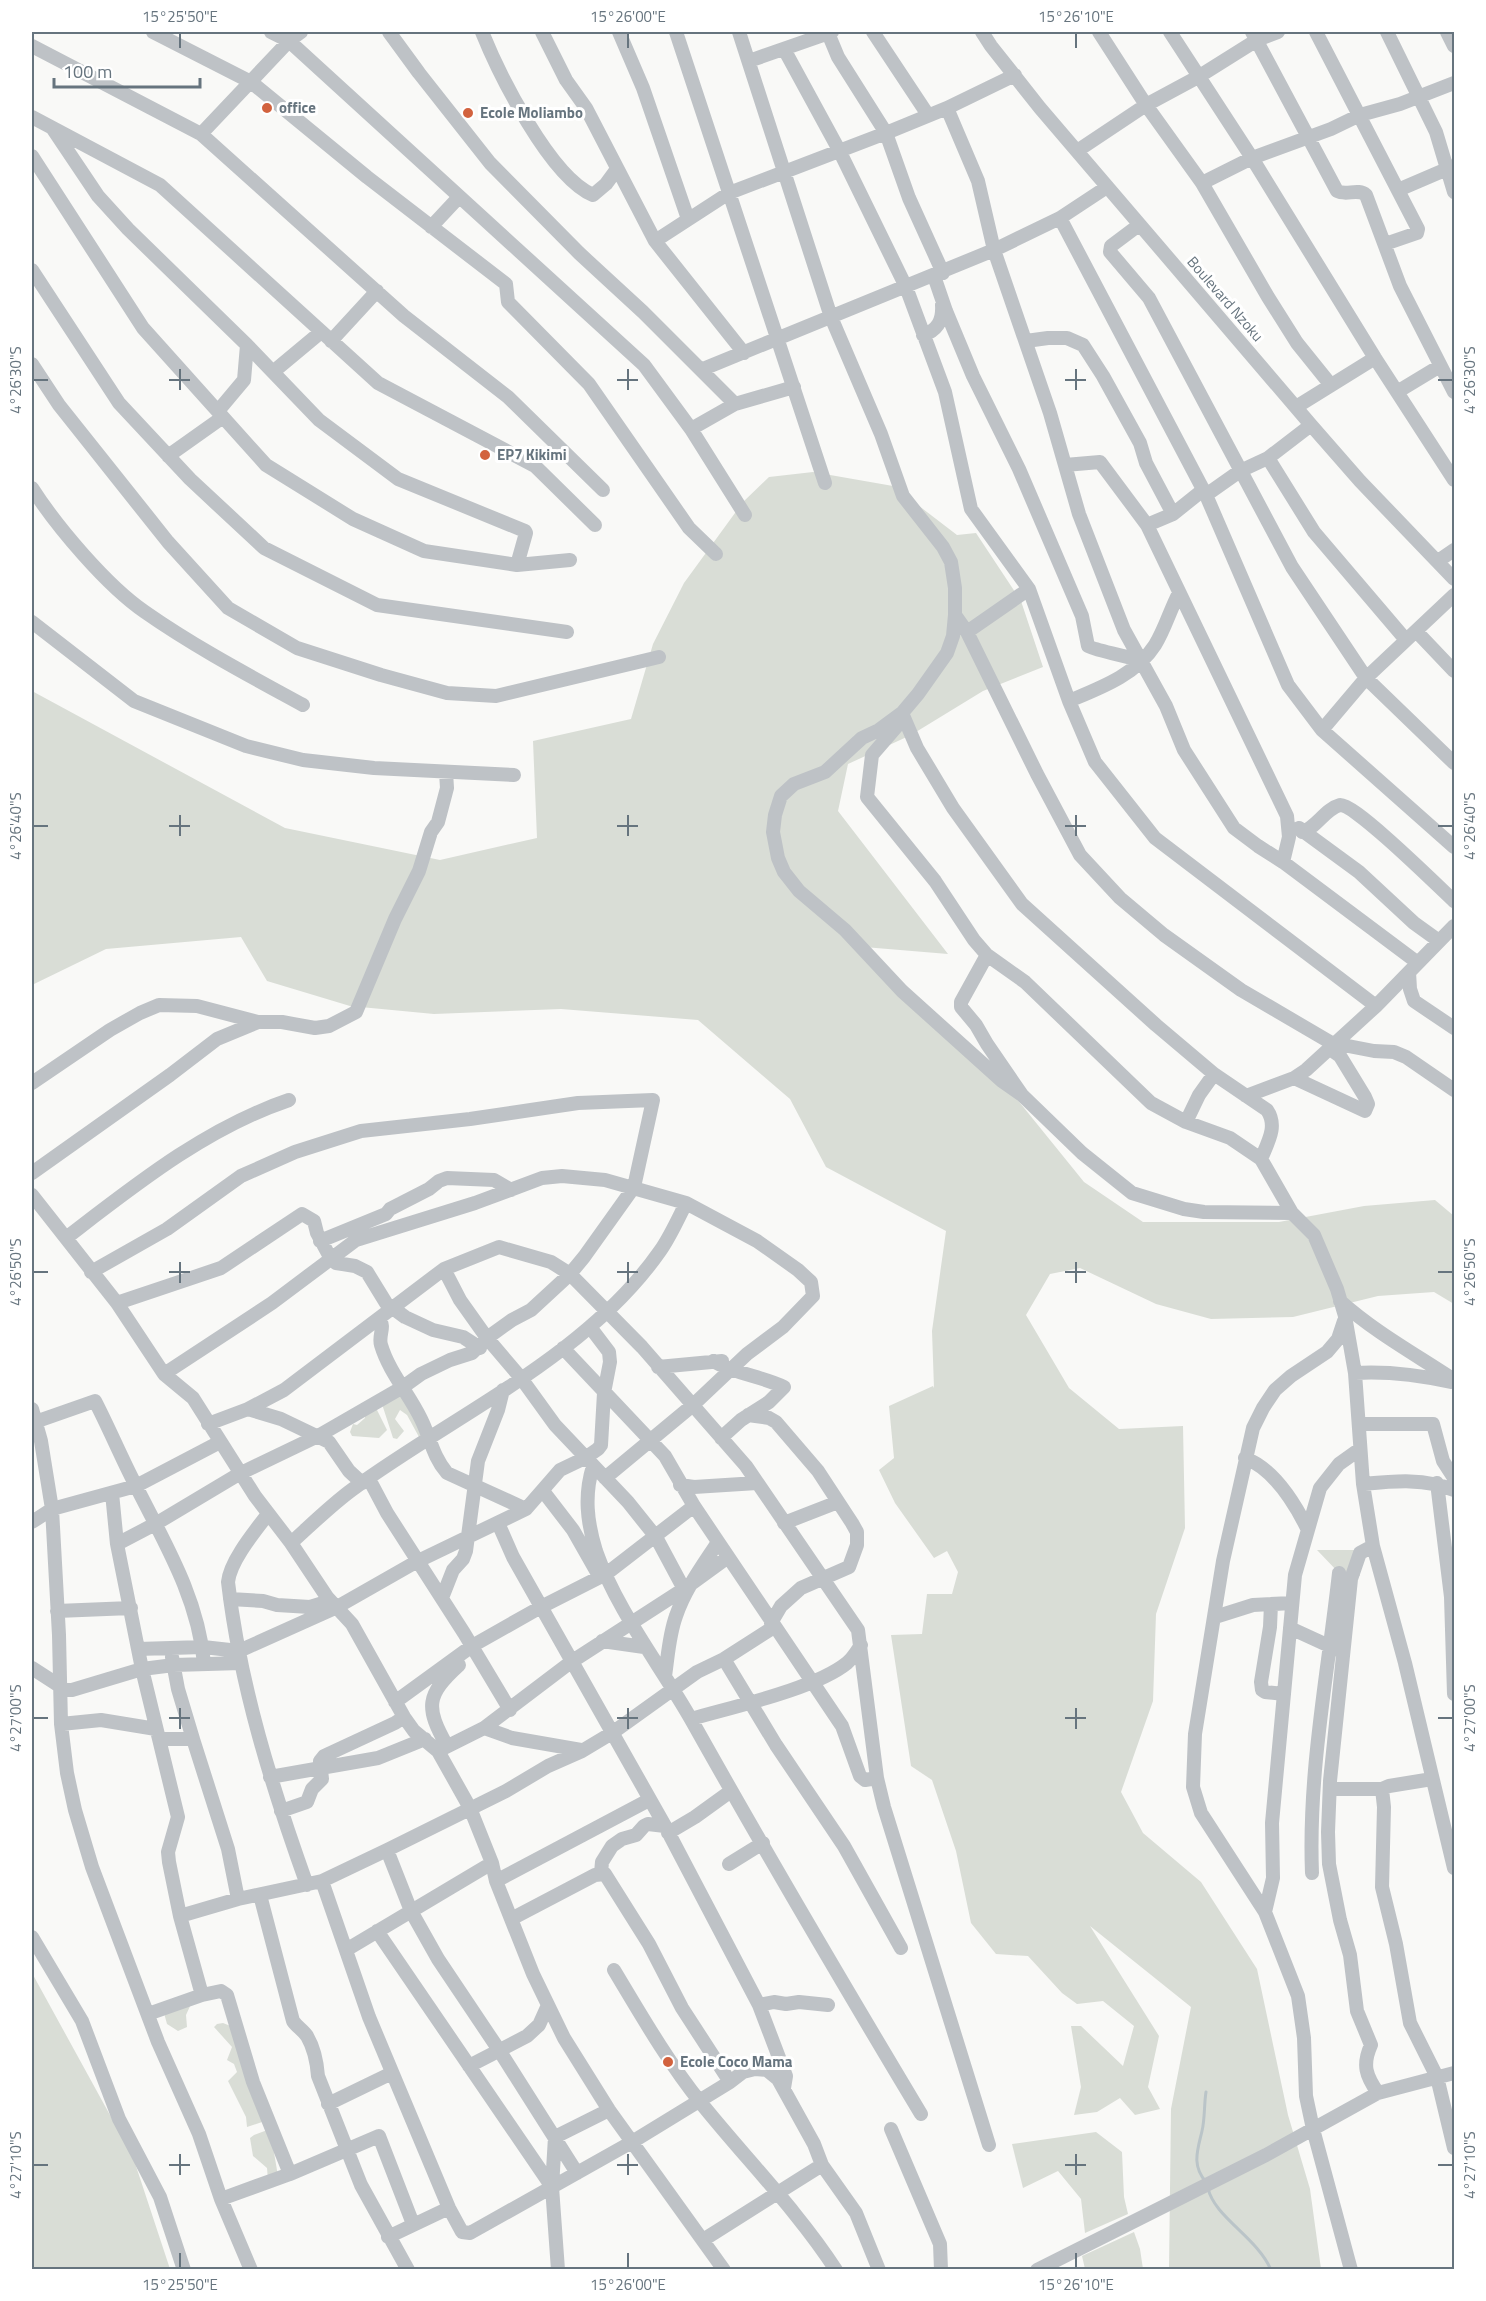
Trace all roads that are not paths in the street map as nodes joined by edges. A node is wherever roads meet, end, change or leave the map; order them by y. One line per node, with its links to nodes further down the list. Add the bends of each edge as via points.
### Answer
1 (153, 32): 28 (street)
2 (271, 32): 21 (street)
3 (301, 32): 21 (street)
4 (389, 32): 75 (street, via 490,163 579,254)
5 (482, 32): 45 (street, via 496,68 520,110 569,177 593,195)
6 (542, 32): 45 (street)
7 (620, 32): 54 (street)
8 (676, 32): 51 (street)
9 (739, 32): 25 (street)
10 (830, 32): 19 (street); 37 (street, via 838,57)
11 (873, 32): 33 (street)
12 (982, 32): 26 (street, Boulevard Nzoku)
13 (1100, 32): 31 (street)
14 (1170, 32): 27 (street)
15 (1278, 32): 20 (street)
16 (1316, 32): 34 (street)
17 (1387, 32): 30 (street)
18 (1447, 32): 23 (street)
19 (806, 36): 24 (street)
20 (1255, 36): 27 (street); 39 (street)
21 (290, 41): 28 (street); 52 (street)
22 (32, 46): 38 (street)
23 (1455, 46)
24 (784, 49): 25 (street); 40 (street)
25 (749, 62): 46 (street)
26 (1015, 75): 32 (street); 41 (street, Boulevard Nzoku)
27 (1198, 77): 31 (street); 43 (street)
28 (251, 82): 38 (street); 56 (street)
29 (1455, 83): 30 (street)
30 (1418, 96): 34 (street); 44 (street)
31 (1146, 105): 41 (street); 47 (street)
32 (947, 108): 33 (street); 59 (street, via 978,181)
33 (928, 115): 37 (street)
34 (1360, 116): 39 (street); 49 (street)
35 (32, 117): 36 (street)
36 (52, 127): 67 (street, via 160,185); 70 (street, via 98,196)
37 (886, 133): 40 (street); 61 (street)
38 (201, 134): 63 (street)
39 (1309, 137): 43 (street); 58 (street, via 1337,191 1366,195)
40 (839, 150): 46 (street); 62 (street)
41 (1077, 151): 48 (street, Boulevard Nzoku)
42 (32, 156): 83 (street, via 143,328)
43 (1252, 158): 47 (street); 72 (street)
44 (1451, 167): 49 (street); 50 (street)
45 (617, 169): 57 (street)
46 (784, 172): 51 (street); 65 (street)
47 (1202, 183): 77 (street, via 1284,323)
48 (1107, 187): 53 (street); 55 (street, Boulevard Nzoku)
49 (1398, 190): 58 (street, via 1418,231)
50 (1455, 192)
51 (729, 193): 54 (street); 68 (street)
52 (459, 197): 56 (street); 85 (street, via 644,365)
53 (1060, 218): 59 (street); 94 (street)
54 (688, 219): 57 (street)
55 (1139, 225): 82 (street, Boulevard Nzoku); 89 (street, via 1111,246 1110,252 1149,298)
56 (431, 227): 100 (street, via 506,284 508,302 589,384 689,528)
57 (655, 241): 71 (street)
58 (1384, 244): 74 (street)
59 (994, 250): 61 (street); 69 (street)
60 (32, 270): 86 (street, via 119,403)
61 (939, 274): 62 (street); 64 (street)
62 (906, 287): 65 (street); 66 (street)
63 (377, 291): 67 (street); 93 (street, via 508,397)
64 (942, 298): 66 (street, via 939,324); 114 (street, via 973,376 1019,469 1082,616 1088,646)
65 (831, 317): 68 (street); 108 (street, via 903,496 933,532 951,562)
66 (924, 335): 105 (street, via 945,392 971,509)
67 (326, 336): 76 (street); 97 (street, via 378,383 535,466)
68 (778, 339): 71 (street); 78 (street)
69 (1026, 341): 88 (street); 95 (street, via 1067,338 1083,345 1140,443)
70 (247, 345): 76 (street); 83 (street, via 244,380)
71 (744, 353): 75 (street)
72 (1375, 358): 77 (street); 79 (street)
73 (32, 364): 113 (street, via 58,405 168,542 228,608 297,648 447,693 496,696)
74 (1440, 366): 79 (street); 80 (street)
75 (703, 369): 81 (street)
76 (273, 372): 103 (street, via 319,420 398,479 525,531)
77 (1330, 384): 82 (street)
78 (794, 387): 81 (street); 91 (street)
79 (1397, 392): 90 (street)
80 (1455, 392)
81 (735, 405): 85 (street)
82 (1296, 407): 84 (street, Boulevard Nzoku)
83 (220, 414): 86 (street); 103 (street, via 266,465 353,519 424,551)
84 (1311, 425): 87 (street); 102 (street, Boulevard Nzoku)
85 (691, 429): 96 (street)
86 (168, 456): 110 (street, via 264,548 377,605)
87 (1268, 458): 89 (street); 112 (street, via 1314,532)
88 (1065, 465): 98 (street, via 1100,462); 114 (street, via 1101,573)
89 (1240, 471): 94 (street); 116 (street, via 1292,567)
90 (1455, 480)
91 (825, 483)
92 (32, 488): 118 (street, via 97,569 144,611)
93 (603, 490)
94 (1205, 493): 95 (street); 120 (street, via 1288,685)
95 (1173, 514): 98 (street)
96 (745, 515)
97 (595, 525)
98 (1147, 525): 106 (street)
99 (1455, 550): 102 (street)
100 (716, 554)
101 (570, 560): 103 (street)
102 (1438, 561): 104 (street, Boulevard Nzoku)
103 (517, 565)
104 (1455, 579)
105 (1029, 589): 111 (street); 117 (street)
106 (1179, 593): 114 (street, via 1157,641); 124 (street)
107 (1455, 595): 112 (street)
108 (955, 615): 111 (street); 119 (street, via 947,653)
109 (32, 622): 122 (street, via 134,701 246,746 303,760)
110 (567, 632)
111 (967, 632): 136 (street, via 1080,855 1120,898 1164,935)
112 (1411, 635): 115 (street); 116 (street)
113 (659, 657)
114 (1139, 660): 117 (street, via 1121,677); 127 (street, via 1166,706 1184,750 1234,828)
115 (1455, 671)
116 (1366, 678): 120 (street); 121 (street)
117 (1069, 701): 133 (street, via 1095,762 1155,838)
118 (303, 705)
119 (903, 716): 131 (street, via 872,755 867,797 935,881); 137 (street, via 916,748 953,808 1022,903); 141 (street, via 862,738 825,772 784,791 777,805 773,832 778,858 799,891 845,930 883,973)
120 (1322, 730): 126 (street)
121 (1455, 763)
122 (446, 772): 123 (street); 134 (street, via 447,788 438,822 356,1012 329,1026 315,1028)
123 (514, 775)
124 (1287, 816): 125 (street); 127 (street, via 1289,837)
125 (1302, 832): 128 (street, via 1340,805 1345,806); 130 (street, via 1359,872)
126 (1455, 847)
127 (1283, 862): 132 (street)
128 (1455, 901)
129 (1453, 931): 130 (street)
130 (1439, 941): 132 (street)
131 (987, 955): 141 (street, via 961,1007); 144 (street, via 1025,982 1151,1103)
132 (1414, 967): 133 (street); 135 (street, via 1410,989 1414,1000)
133 (1376, 1006): 136 (street)
134 (258, 1022): 139 (street, via 197,1006 159,1005 110,1030); 146 (street, via 217,1039)
135 (1455, 1028)
136 (1333, 1048): 138 (street); 138 (street, via 1365,1097 1365,1111); 140 (street, via 1343,1045 1394,1052)
137 (1214, 1074): 142 (street); 144 (street)
138 (1294, 1078): 142 (street)
139 (32, 1083)
140 (1455, 1090)
141 (1022, 1095): 151 (street, via 1082,1154 1131,1193 1204,1212)
142 (1246, 1096): 145 (street, via 1273,1118)
143 (289, 1100): 152 (street, via 220,1130 140,1181)
144 (1186, 1122): 145 (street, via 1230,1138)
145 (1261, 1159): 151 (street)
146 (32, 1173)
147 (634, 1187): 148 (street, via 562,1176 542,1178); 150 (street); 154 (street); 157 (street, via 653,1100 578,1103 361,1131 295,1152 241,1176 167,1228)
148 (511, 1190): 153 (street, via 494,1180 447,1178 386,1214); 155 (street, via 356,1240)
149 (32, 1195): 152 (street)
150 (686, 1203): 163 (street, via 661,1251); 169 (street, via 757,1241 798,1270 813,1287 813,1296 783,1327)
151 (1292, 1213): 160 (street, via 1314,1235)
152 (66, 1238): 157 (street)
153 (320, 1241): 155 (street); 161 (street, via 314,1221 302,1214 221,1268)
154 (584, 1257): 158 (street); 159 (street)
155 (331, 1259): 162 (street, via 367,1272 383,1300); 174 (street)
156 (444, 1269): 158 (street, via 501,1246 552,1262); 162 (street); 167 (street)
157 (91, 1272): 161 (street)
158 (570, 1274): 159 (street); 167 (street, via 531,1310)
159 (585, 1290): 163 (street)
160 (1341, 1301): 164 (street); 176 (street, via 1383,1336)
161 (117, 1303): 174 (street)
162 (393, 1307): 165 (street); 167 (street, via 434,1330)
163 (607, 1311): 166 (street); 171 (street)
164 (1345, 1316): 173 (street); 193 (street, via 1338,1339 1327,1352 1275,1390 1253,1428)
165 (379, 1319): 177 (street, via 383,1324 381,1346); 182 (street, via 284,1390)
166 (590, 1327): 168 (street); 179 (street, via 609,1352)
167 (483, 1343): 175 (street); 177 (street, via 472,1353 421,1374)
168 (563, 1348): 175 (street); 179 (street)
169 (747, 1354): 170 (street); 172 (street)
170 (713, 1361): 171 (street); 172 (street)
171 (658, 1367): 180 (street)
172 (729, 1370): 180 (street); 183 (street, via 784,1387)
173 (1355, 1373): 176 (street, via 1413,1374); 186 (street)
174 (164, 1374): 185 (street, via 193,1398)
175 (520, 1378): 178 (street); 194 (street)
176 (1455, 1381)
177 (403, 1387): 187 (street); 189 (street)
178 (503, 1390): 189 (street); 204 (street, via 490,1434 482,1447)
179 (604, 1393): 190 (street); 194 (street, via 601,1445)
180 (693, 1405): 188 (street); 190 (street)
181 (32, 1408): 184 (street)
182 (248, 1409): 185 (street); 187 (street)
183 (748, 1415): 188 (street); 208 (street, via 776,1422)
184 (36, 1422): 203 (street, via 95,1401); 210 (street)
185 (208, 1424): 191 (street)
186 (1359, 1424): 192 (street); 197 (street, via 1433,1424 1443,1461)
187 (318, 1436): 195 (street); 198 (street, via 332,1445 349,1471)
188 (721, 1438): 199 (street)
189 (429, 1439): 198 (street); 204 (street, via 438,1463 447,1473)
190 (650, 1440): 196 (street); 202 (street, via 665,1456)
191 (220, 1442): 195 (street); 203 (street)
192 (1360, 1449): 201 (street); 217 (street, via 1339,1464 1320,1488)
193 (1245, 1458): 217 (street, via 1281,1487); 239 (street)
194 (589, 1462): 196 (street); 206 (street, via 560,1470); 227 (street, via 587,1515)
195 (239, 1474): 212 (street); 214 (street)
196 (605, 1478): 219 (street)
197 (1455, 1478)
198 (366, 1481): 221 (street); 225 (street)
199 (757, 1483): 202 (street); 216 (street)
200 (1437, 1483): 201 (street, via 1400,1480); 205 (street); 262 (street, via 1451,1597)
201 (1363, 1484): 223 (street)
202 (681, 1485): 209 (street)
203 (136, 1486): 207 (street); 214 (street)
204 (476, 1487): 211 (street); 218 (street)
205 (1455, 1490)
206 (543, 1491): 211 (street); 227 (street)
207 (112, 1493): 210 (street); 222 (street)
208 (838, 1502): 216 (street); 228 (street, via 857,1532 856,1552 849,1567)
209 (694, 1506): 219 (street); 220 (street)
210 (52, 1509): 213 (street); 238 (street)
211 (525, 1509): 215 (street)
212 (268, 1514): 221 (street); 232 (street, via 230,1573)
213 (32, 1522)
214 (157, 1523): 222 (street); 246 (street, via 193,1603)
215 (498, 1523): 218 (street); 236 (street)
216 (784, 1523): 228 (street)
217 (1307, 1528): 233 (street)
218 (468, 1537): 225 (street); 231 (street, via 463,1559 453,1570)
219 (656, 1537): 227 (street); 229 (street)
220 (718, 1542): 224 (street); 229 (street)
221 (291, 1543): 230 (street)
222 (117, 1544): 237 (street)
223 (1373, 1546): 250 (street, via 1359,1552); 280 (street)
224 (728, 1557): 229 (street); 241 (street)
225 (416, 1562): 231 (street); 235 (street)
226 (1339, 1573): 250 (street)
227 (603, 1576): 236 (street); 240 (street)
228 (822, 1578): 241 (street, via 789,1598); 244 (street, via 858,1630)
229 (688, 1588): 240 (street); 258 (street, via 670,1636)
230 (327, 1597): 232 (street, via 320,1605 310,1607); 235 (street)
231 (441, 1598): 248 (street)
232 (230, 1599): 251 (street)
233 (1292, 1603): 234 (street); 242 (street)
234 (1271, 1604): 239 (street, via 1242,1607); 263 (street, via 1262,1690)
235 (337, 1607): 251 (street); 265 (street, via 352,1624)
236 (541, 1607): 248 (street); 253 (street)
237 (131, 1608): 238 (street); 249 (street)
238 (57, 1611): 260 (street)
239 (1215, 1617): 302 (street, via 1195,1734 1193,1787 1202,1812)
240 (632, 1622): 243 (street); 247 (street)
241 (773, 1625): 252 (street); 259 (street)
242 (1290, 1628): 250 (street); 263 (street)
243 (602, 1641): 247 (street); 253 (street)
244 (861, 1645): 259 (street, via 847,1663); 279 (street)
245 (170, 1647): 246 (street); 249 (street); 255 (street)
246 (203, 1647): 251 (street); 254 (street)
247 (644, 1647): 258 (street)
248 (471, 1648): 265 (street); 266 (street); 275 (street, via 468,1657 448,1674 431,1700)
249 (138, 1649): 257 (street)
250 (1337, 1649): 281 (street); 295 (street, via 1314,1767)
251 (240, 1657): 254 (street); 278 (street)
252 (724, 1659): 261 (street); 264 (street)
253 (572, 1662): 266 (street); 271 (street)
254 (204, 1663): 255 (street)
255 (174, 1665): 257 (street); 273 (street)
256 (32, 1668): 260 (street)
257 (142, 1669): 260 (street, via 72,1690); 272 (street)
258 (665, 1676): 261 (street)
259 (811, 1681): 264 (street); 279 (street, via 842,1726 860,1776 866,1780)
260 (59, 1686): 269 (street)
261 (673, 1689): 268 (street); 271 (street)
262 (1454, 1692)
263 (1284, 1694): 302 (street, via 1272,1823 1273,1878)
264 (750, 1701): 268 (street); 307 (street, via 844,1846)
265 (395, 1702): 267 (street)
266 (510, 1710): 270 (street)
267 (404, 1717): 274 (street); 277 (street, via 324,1756)
268 (691, 1719): 283 (street)
269 (61, 1724): 272 (street, via 101,1720); 314 (street, via 75,1810)
270 (484, 1728): 275 (street); 276 (street, via 512,1738)
271 (612, 1733): 276 (street); 284 (street)
272 (158, 1734): 273 (street); 303 (street, via 178,1817 168,1852)
273 (193, 1739): 300 (street, via 228,1849)
274 (425, 1739): 275 (street); 277 (street, via 378,1758)
275 (442, 1749): 285 (street)
276 (582, 1751): 285 (street)
277 (321, 1767): 278 (street); 286 (street, via 322,1779 307,1802)
278 (270, 1777): 286 (street)
279 (877, 1778): 331 (street)
280 (1432, 1779): 282 (street); 288 (street)
281 (1330, 1789): 282 (street); 322 (street, via 1329,1864 1350,1955 1357,2011 1371,2045 1365,2058 1368,2079)
282 (1382, 1789): 319 (street, via 1382,1887 1410,2023)
283 (731, 1791): 287 (street, via 695,1817); 289 (street)
284 (649, 1800): 287 (street); 297 (street)
285 (470, 1808): 290 (street); 291 (street)
286 (281, 1811): 298 (street)
287 (667, 1830): 294 (street, via 644,1826 636,1835 622,1839 602,1862); 312 (street)
288 (1451, 1838): 293 (street)
289 (763, 1843): 292 (street); 326 (street)
290 (387, 1850): 296 (street); 301 (street)
291 (492, 1863): 297 (street); 301 (street)
292 (729, 1864)
293 (1455, 1868)
294 (601, 1873): 304 (street); 320 (street, via 610,1880 682,2008)
295 (1312, 1873)
296 (322, 1881): 298 (street); 308 (street)
297 (496, 1881): 304 (street)
298 (307, 1885): 299 (street)
299 (260, 1895): 300 (street); 324 (street, via 294,2021 307,2036)
300 (238, 1899): 303 (street)
301 (411, 1911): 305 (street); 315 (street)
302 (1265, 1912): 328 (street, via 1298,1996 1306,2096)
303 (180, 1916): 310 (street)
304 (512, 1918): 311 (street)
305 (377, 1931): 308 (street); 316 (street)
306 (32, 1937): 344 (street, via 85,2027 119,2119 160,2197)
307 (901, 1948)
308 (346, 1950): 317 (street)
309 (614, 1970): 323 (street)
310 (202, 1995): 314 (street); 336 (street, via 221,1991 227,1995 253,2082)
311 (548, 2006): 315 (street, via 534,2031); 325 (street)
312 (759, 2006): 313 (street, via 802,2002); 321 (street, via 786,2076)
313 (828, 2006)
314 (148, 2014): 339 (street, via 202,2142)
315 (499, 2050): 316 (street); 329 (street)
316 (469, 2066): 337 (street)
317 (393, 2073): 324 (street); 340 (street)
318 (1455, 2073): 319 (street)
319 (1437, 2077): 322 (street); 332 (street)
320 (730, 2082): 321 (street, via 748,2070 761,2069 778,2079); 323 (street)
321 (783, 2090): 334 (street)
322 (1378, 2093): 328 (street)
323 (699, 2101): 330 (street); 338 (street)
324 (328, 2104): 333 (street)
325 (609, 2110): 329 (street); 330 (street)
326 (921, 2114)
327 (891, 2129): 351 (street, via 940,2244)
328 (1313, 2129): 352 (street); 353 (street)
329 (555, 2137): 335 (street); 337 (street)
330 (632, 2142): 335 (street); 343 (street)
331 (989, 2145)
332 (1455, 2148)
333 (346, 2149): 336 (street); 341 (street, via 380,2137); 342 (street)
334 (822, 2165): 338 (street); 350 (street, via 856,2213)
335 (577, 2173): 337 (street)
336 (290, 2174): 339 (street)
337 (552, 2187): 340 (street, via 470,2234 462,2232); 347 (street)
338 (777, 2194): 343 (street); 349 (street)
339 (221, 2199): 345 (street)
340 (449, 2208): 341 (street)
341 (413, 2224): 342 (street)
342 (388, 2236): 346 (street)
343 (703, 2240): 348 (street)
344 (183, 2270)
345 (252, 2270)
346 (408, 2270)
347 (558, 2270)
348 (724, 2270)
349 (836, 2270)
350 (879, 2270)
351 (941, 2270)
352 (1037, 2270)
353 (1351, 2270)

